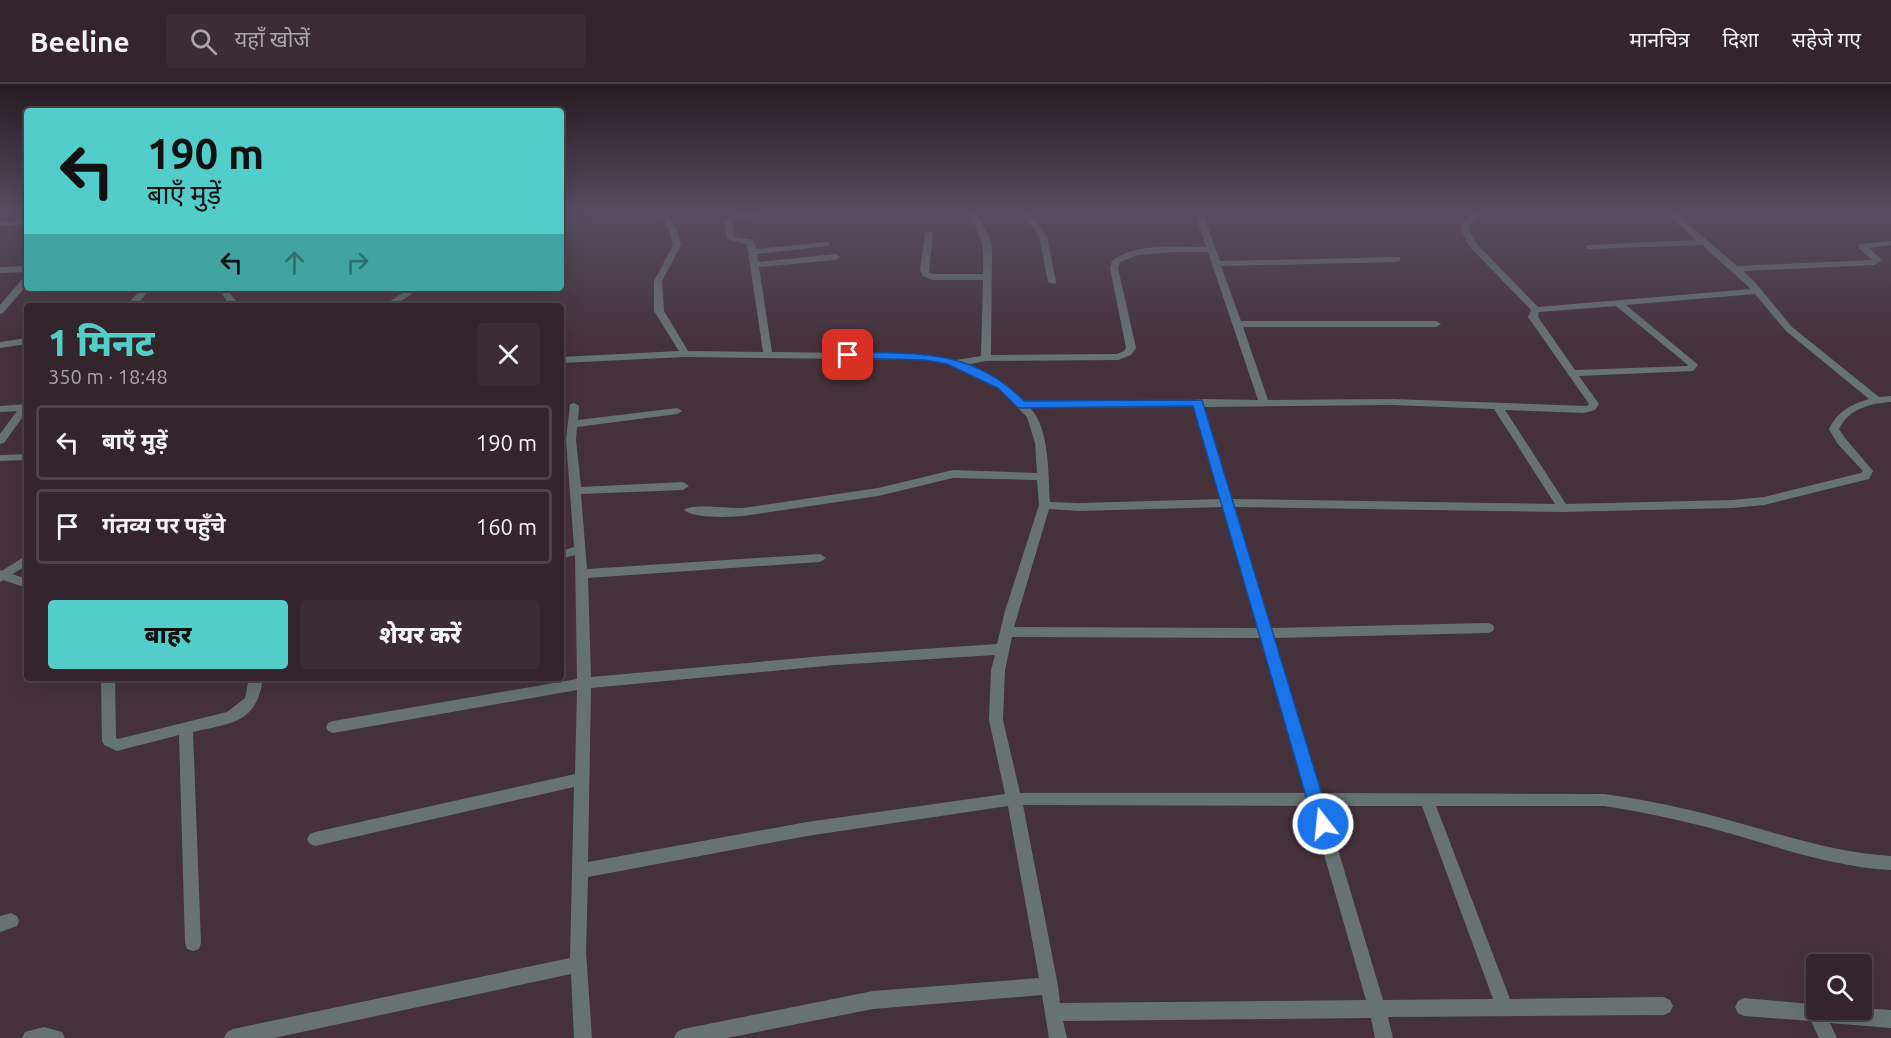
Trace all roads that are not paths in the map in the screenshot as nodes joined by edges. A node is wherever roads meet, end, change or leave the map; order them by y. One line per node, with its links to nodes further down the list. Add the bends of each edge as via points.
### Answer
1 (671, 256): 35 (street, via 658,281 659,311)
2 (754, 256): 14 (street)
3 (926, 256): 18 (street, via 926,274)
4 (986, 256): 18 (street)
5 (1047, 256): 19 (street)
6 (1131, 256): 37 (street, via 1116,261 1114,268 1131,348 1128,354)
7 (1213, 256): 13 (street)
8 (1483, 256): 29 (street)
9 (1721, 256): 15 (street)
10 (1873, 256): 15 (street, via 1878,260)
11 (836, 257): 14 (street)
12 (1397, 259): 13 (street)
13 (1216, 264): 31 (street)
14 (755, 265): 36 (street)
15 (1736, 269): 23 (street)
16 (0, 270): 17 (street)
17 (24, 270)
18 (987, 277): 37 (street)
19 (1052, 282)
20 (24, 283): 30 (street)
21 (144, 291): 26 (street)
22 (411, 291): 28 (street)
23 (1758, 291): 25 (street); 42 (street, via 1789,329)
24 (226, 294): 27 (street)
25 (1617, 302): 29 (street); 40 (street, via 1693,365 1677,370)
26 (134, 303)
27 (233, 303)
28 (393, 303)
29 (1536, 310): 40 (street, via 1533,317)
30 (0, 311)
31 (1237, 324): 32 (street); 44 (street)
32 (1436, 324)
33 (24, 341): 34 (street)
34 (0, 345)
35 (685, 354): 36 (street); 38 (street)
36 (768, 355): 39 (street, via 888,355)
37 (986, 358): 39 (street)
38 (564, 360)
39 (957, 363): 45 (street, via 1002,386)
40 (1572, 373): 47 (street, via 1594,404 1591,408)
41 (1891, 399): 42 (street)
42 (1876, 400): 61 (street, via 1845,412 1834,429 1864,464 1868,471 1864,476 1764,501)
43 (1198, 402): 44 (street); 45 (street); 59 (street)
44 (1264, 402): 47 (street)
45 (1021, 405): 56 (street, via 1032,416)
46 (574, 406): 52 (street)
47 (1497, 406): 61 (street)
48 (24, 407): 49 (street)
49 (0, 409)
50 (24, 410): 53 (street)
51 (677, 411): 52 (street)
52 (572, 424): 58 (street)
53 (0, 441)
54 (0, 458): 55 (street)
55 (24, 458)
56 (1044, 477): 60 (street); 62 (street, via 952,474 878,492 743,512)
57 (683, 486): 58 (street)
58 (575, 491): 63 (street)
59 (1228, 503): 60 (street); 61 (street); 72 (street)
60 (1045, 505): 71 (street)
61 (1563, 508)
62 (690, 510)
63 (580, 549): 64 (street); 67 (street)
64 (564, 554)
65 (820, 558): 67 (street)
66 (24, 561): 68 (street)
67 (582, 574): 76 (street)
68 (1, 576): 69 (street)
69 (24, 583)
70 (1488, 628): 72 (street)
71 (1006, 632): 72 (street); 73 (street)
72 (1267, 633): 81 (street)
73 (1003, 649): 76 (street); 80 (street, via 996,720)
74 (108, 681): 78 (street, via 109,741 128,744)
75 (256, 681): 78 (street, via 253,700 245,709 231,717)
76 (584, 683): 77 (street); 79 (street)
77 (333, 727)
78 (186, 729): 86 (street)
79 (582, 779): 83 (street); 85 (street)
80 (1014, 800): 81 (street); 85 (street, via 807,829); 88 (street)
81 (1316, 801): 82 (street); 92 (street)
82 (1427, 801): 84 (street, via 1604,801 1704,819 1835,858); 91 (street)
83 (315, 839)
84 (1891, 863)
85 (580, 871): 87 (street)
86 (193, 943)
87 (579, 964): 100 (street); 101 (street)
88 (1050, 986): 94 (street); 102 (street, via 873,1000)
89 (1664, 1006): 91 (street)
90 (1744, 1006): 93 (street)
91 (1504, 1007): 92 (street)
92 (1377, 1008): 94 (street); 104 (street)
93 (1806, 1010)
94 (1054, 1012): 103 (street)
95 (1872, 1017): 96 (street)
96 (1891, 1019)
97 (1819, 1020): 105 (street)
98 (31, 1038): 99 (street)
99 (56, 1038)
100 (233, 1038)
101 (583, 1038)
102 (683, 1038)
103 (1058, 1038)
104 (1384, 1038)
105 (1828, 1038)

